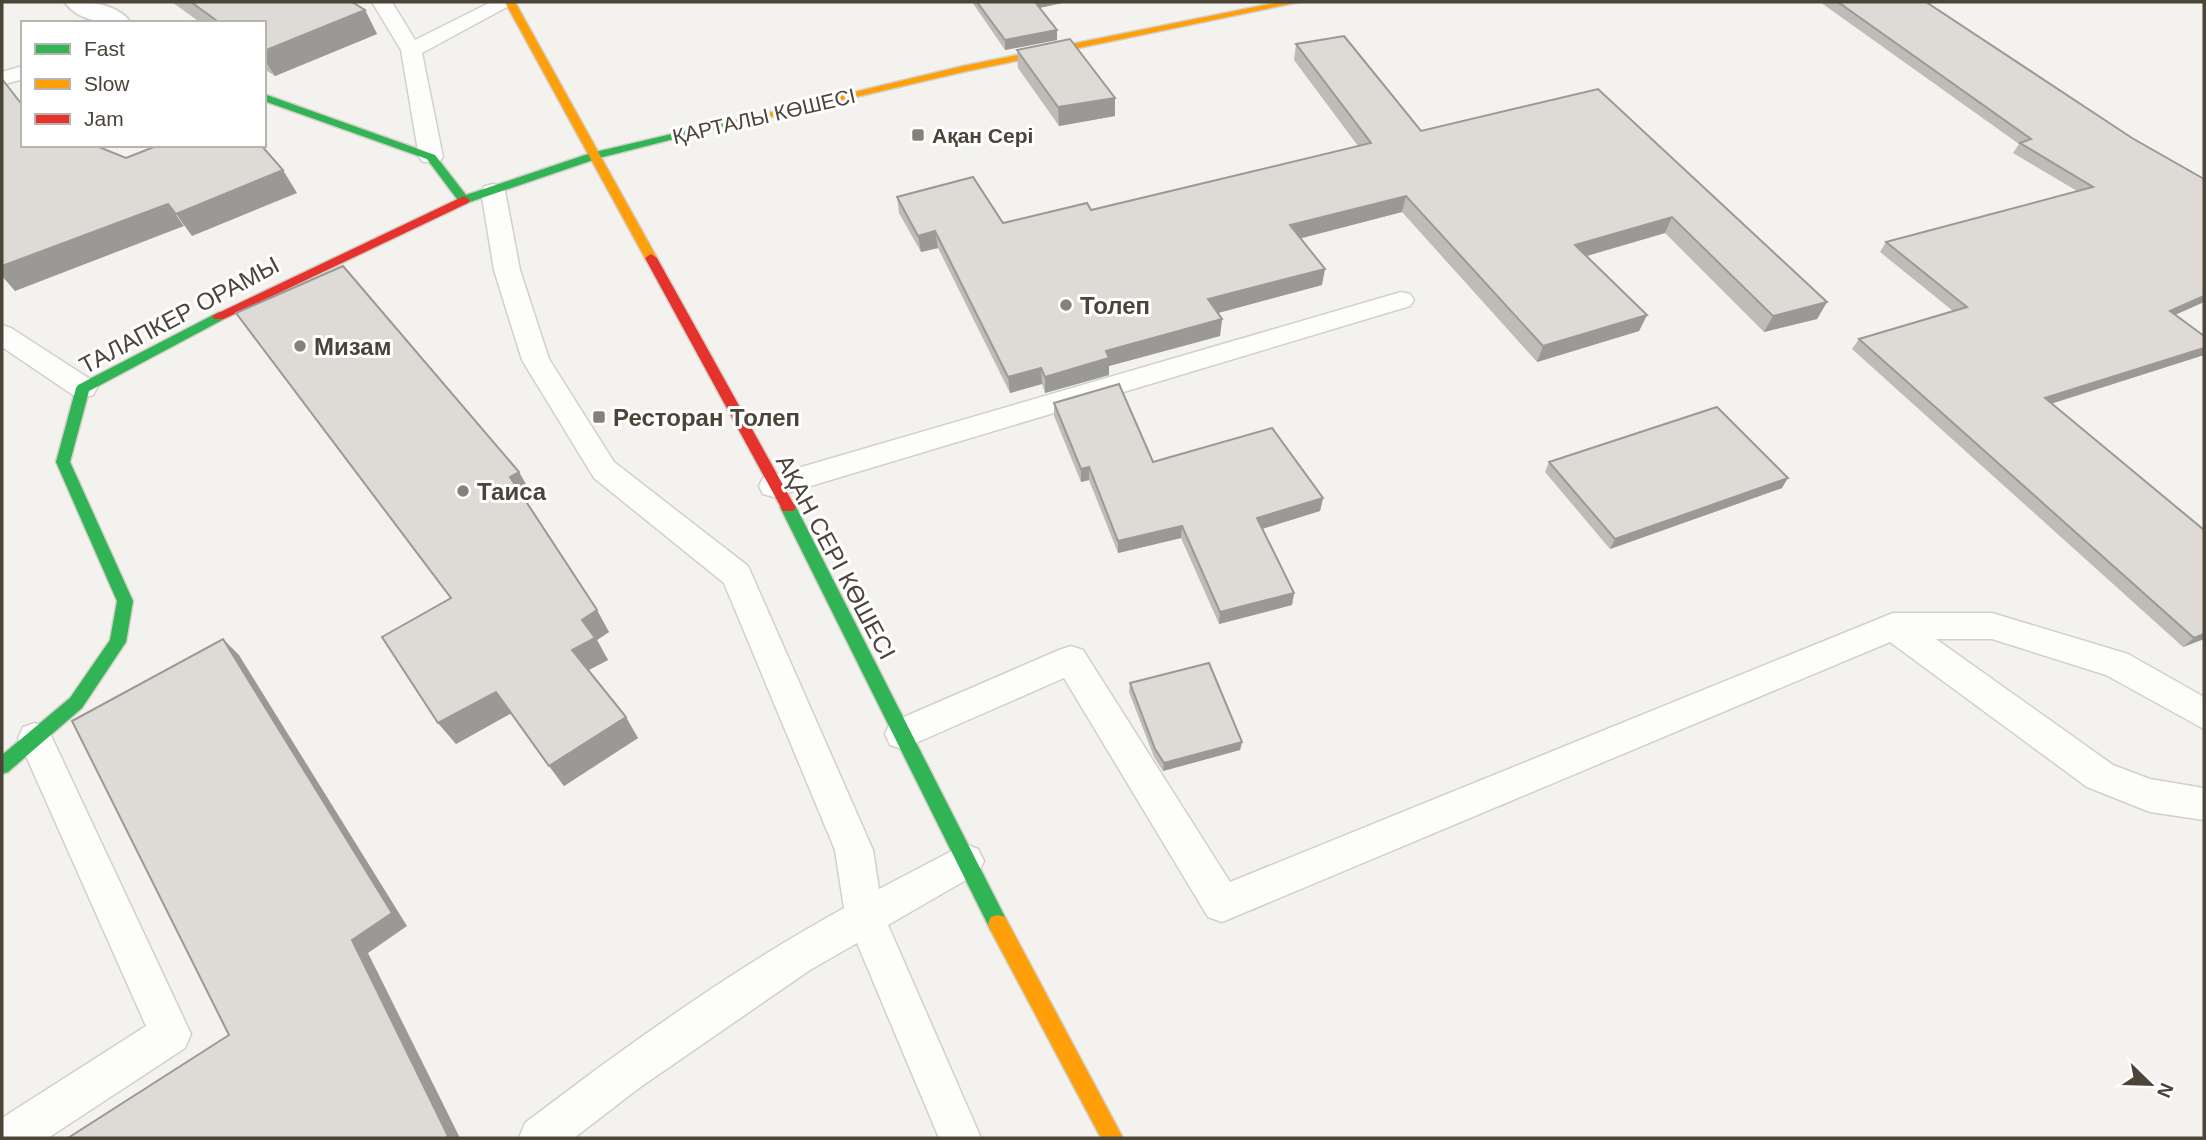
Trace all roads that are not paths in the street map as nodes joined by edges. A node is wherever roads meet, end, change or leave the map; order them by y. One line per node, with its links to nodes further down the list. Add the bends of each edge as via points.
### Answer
1 (382, 2): 6 (lane)
2 (508, 2): 6 (lane); 10 (street, АҚАН СЕРІ КӨШЕСІ)
3 (1294, 2): 10 (street, ҚАРТАЛЫ КӨШЕСІ, via 963,69)
4 (82, 3): 5 (street)
5 (115, 21)
6 (411, 50): 11 (lane)
7 (21, 73): 8 (lane)
8 (2, 79)
9 (266, 98): 11 (street)
10 (596, 155): 12 (street, ҚАРТАЛЫ КӨШЕСІ); 16 (street, АҚАН СЕРІ КӨШЕСІ)
11 (430, 157): 12 (street)
12 (479, 195): 15 (street, ТАЛАПКЕР ОРАМЫ, via 247,301); 24 (lane, via 536,360 604,470 737,575 854,850)
13 (1401, 300): 16 (lane)
14 (2, 334): 15 (lane)
15 (83, 388): 20 (street, ТАЛАПКЕР ОРАМЫ, via 63,462 125,601 118,642 76,703)
16 (774, 486): 19 (street, АҚАН СЕРІ КӨШЕСІ, via 805,538)
17 (1893, 626): 18 (lane, via 1992,626 2116,664); 19 (lane, via 1222,904 1071,660); 22 (lane, via 2100,776 2127,790)
18 (2204, 714)
19 (902, 734): 23 (street, АҚАН СЕРІ КӨШЕСІ)
20 (35, 738): 21 (street, ТАЛАПКЕР ОРАМЫ); 25 (lane, via 171,1034)
21 (2, 766)
22 (2204, 804)
23 (965, 861): 24 (lane); 28 (street, АҚАН СЕРІ КӨШЕСІ)
24 (865, 916): 26 (lane, via 738,995 624,1073); 27 (lane)
25 (10, 1138)
26 (540, 1138)
27 (960, 1138)
28 (1112, 1138)

